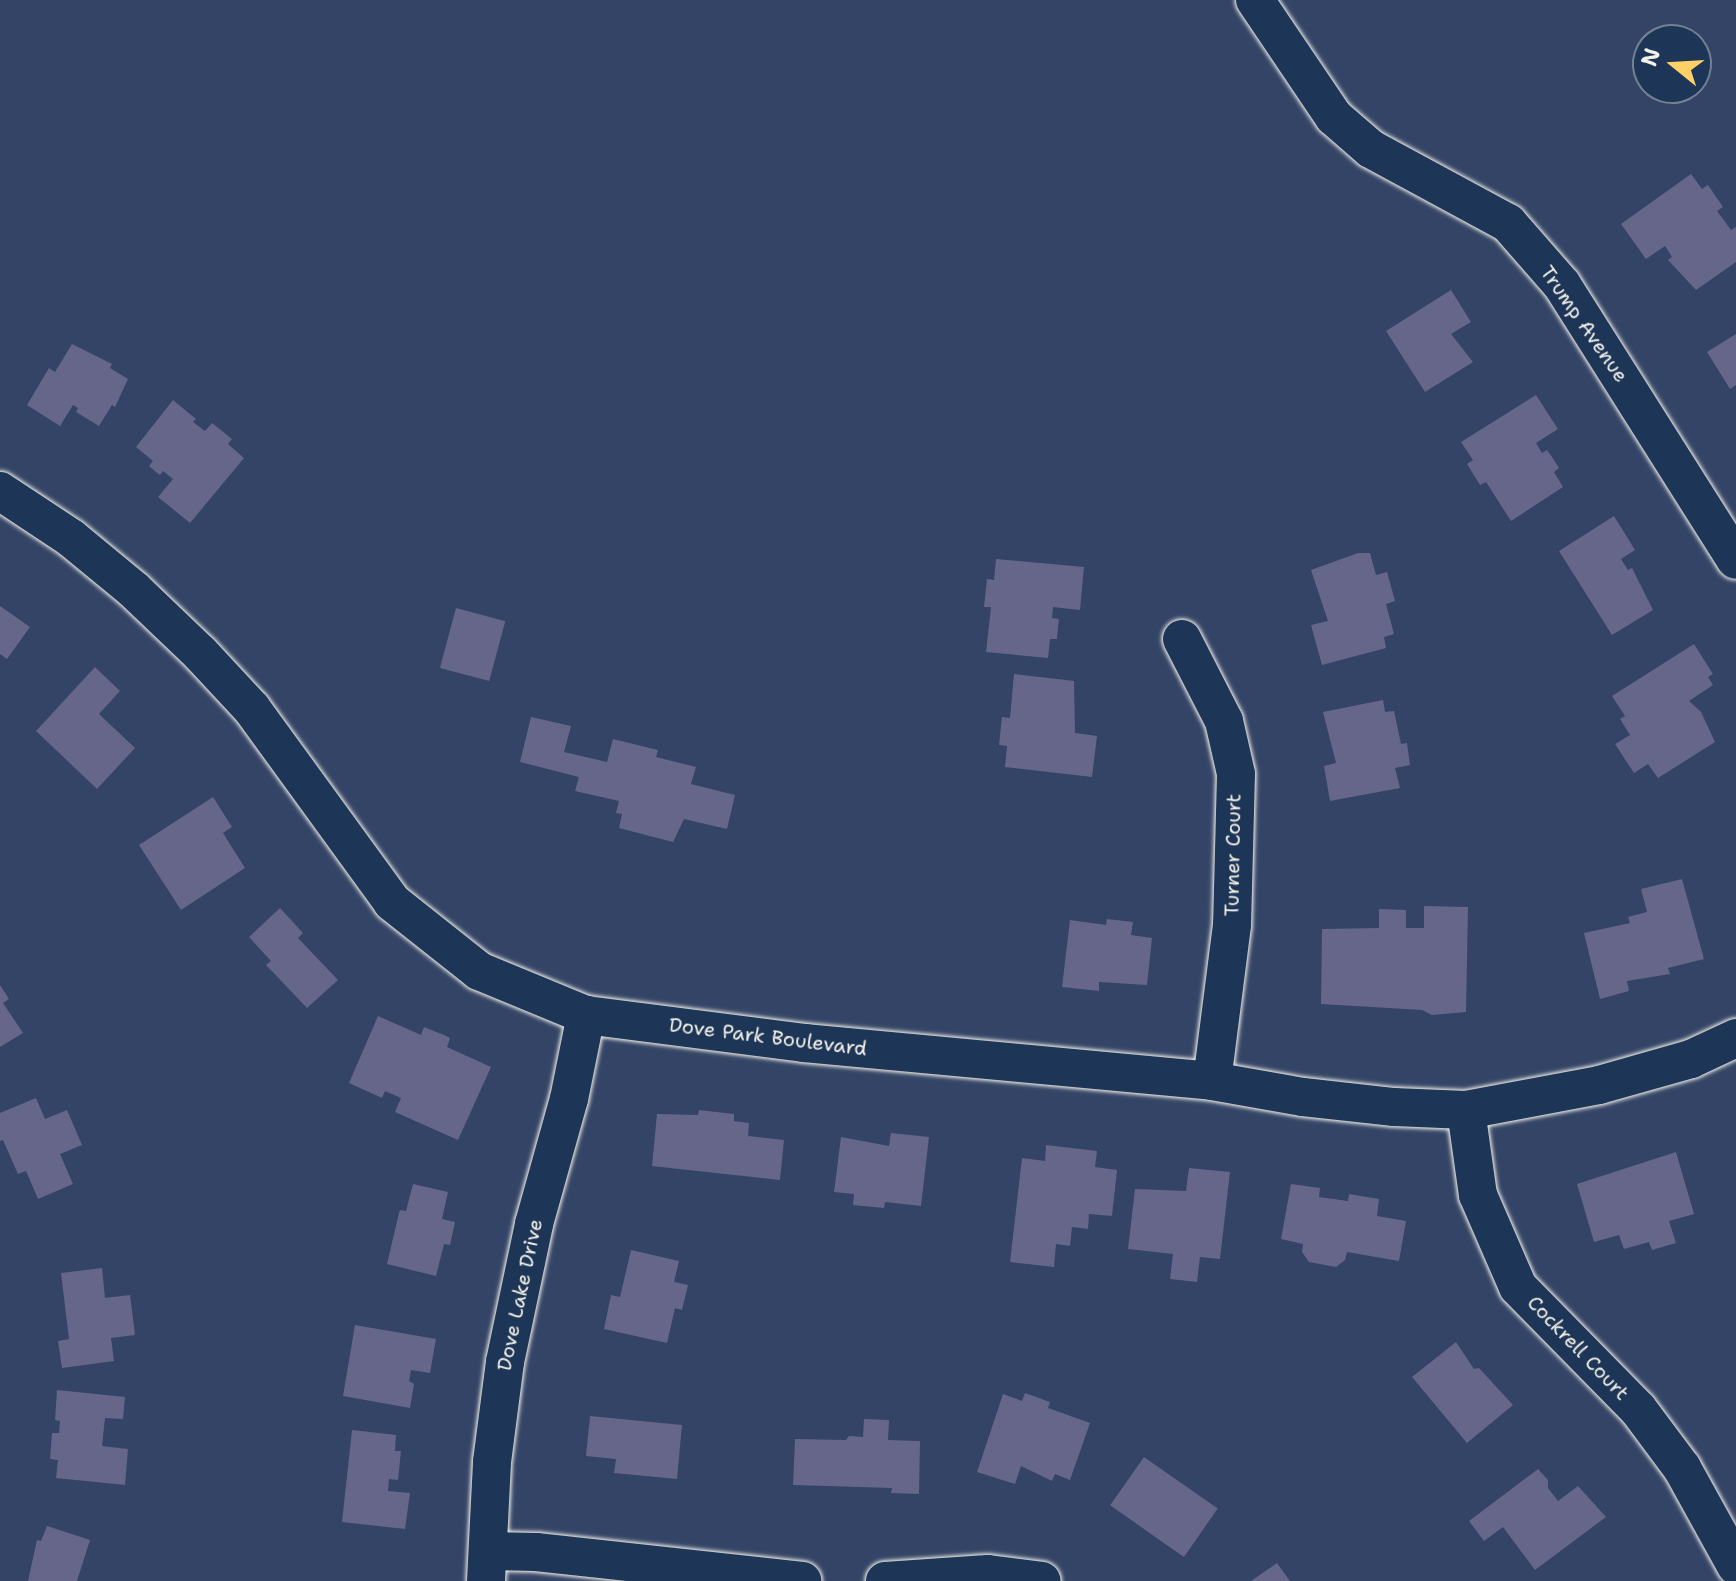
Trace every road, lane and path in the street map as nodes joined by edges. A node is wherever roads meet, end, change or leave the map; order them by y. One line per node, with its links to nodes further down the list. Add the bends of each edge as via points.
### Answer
1 (1255, 0): 3 (street, Trump Avenue, via 1334,117 1371,149 1508,223 1553,275)
2 (0, 491): 5 (street, Dove Park Boulevard, via 71,538 200,653 252,709 392,902 479,971)
3 (1736, 560)
4 (1182, 639): 7 (street, Turner Court, via 1224,721 1236,774 1232,925)
5 (586, 1015): 7 (street, Dove Park Boulevard, via 804,1043); 9 (street, Dove Lake Drive, via 505,1362 492,1462)
6 (1736, 1038): 8 (street, Dove Park Boulevard, via 1691,1059 1599,1085)
7 (1212, 1081): 8 (street, Dove Park Boulevard, via 1303,1097)
8 (1466, 1110): 10 (street, Cockrell Court, via 1478,1195 1518,1287 1638,1409 1682,1468)
9 (488, 1566): 11 (street, via 536,1552)
10 (1736, 1566)
11 (802, 1581)
12 (885, 1581): 13 (street, via 988,1574)
13 (1042, 1581)

